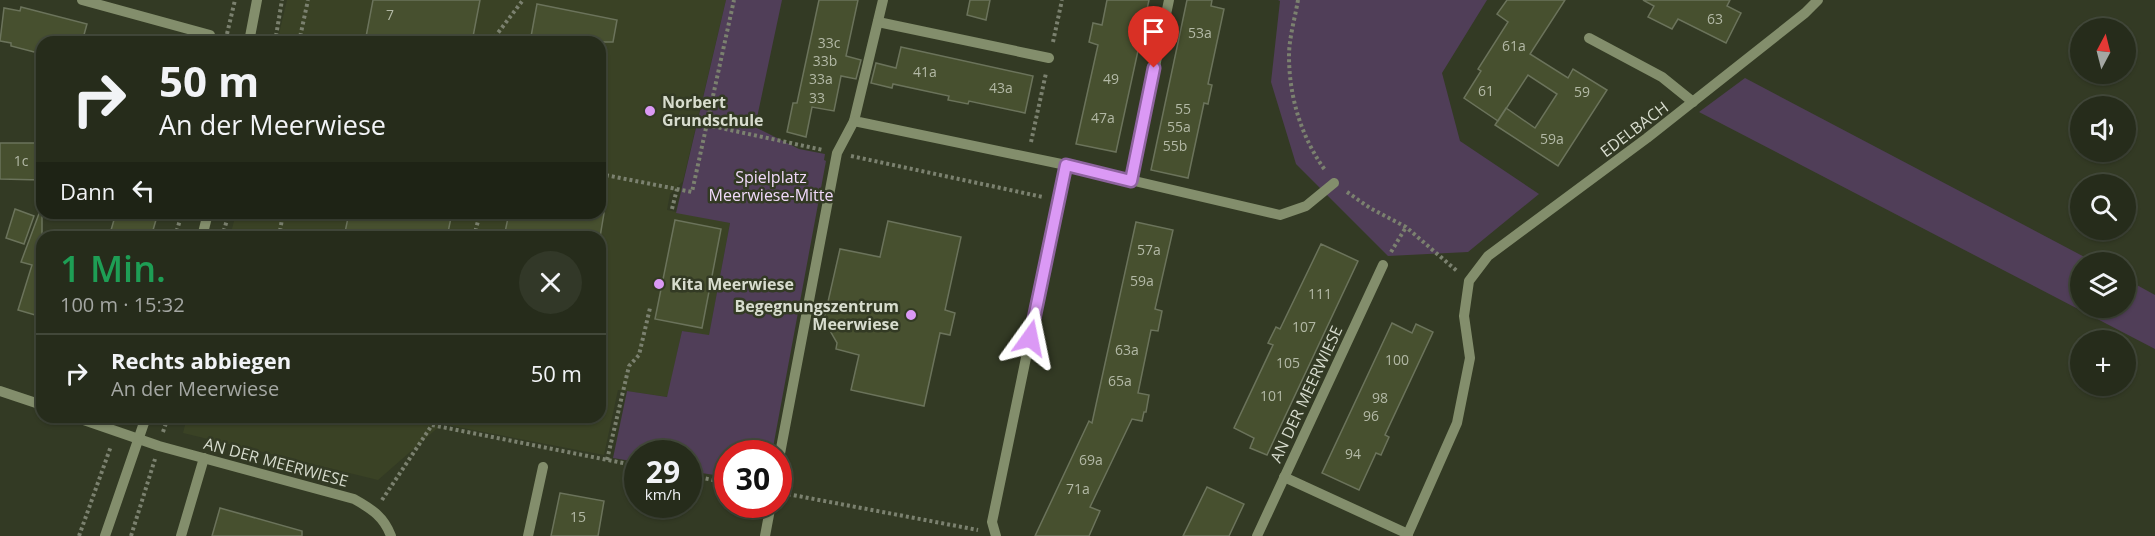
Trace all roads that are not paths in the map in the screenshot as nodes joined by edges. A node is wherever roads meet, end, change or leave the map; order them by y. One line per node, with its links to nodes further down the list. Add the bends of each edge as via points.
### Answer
1 (82, 0): 7 (street)
2 (257, 0): 8 (street)
3 (883, 0): 6 (street)
4 (1169, 0): 14 (street)
5 (1818, 0): 11 (street, EDELBACH)
6 (878, 22): 10 (street); 12 (street)
7 (210, 35)
8 (250, 36)
9 (1589, 38): 11 (street, via 1662,77)
10 (1049, 58)
11 (1693, 102): 28 (street, EDELBACH, via 1488,256 1469,281 1464,316 1470,358 1457,423)
12 (854, 121): 13 (street); 22 (street, via 837,153)
13 (1066, 165): 14 (street); 27 (street, via 992,522)
14 (1131, 181): 15 (street, via 1280,215 1306,206)
15 (1334, 183)
16 (1383, 265): 25 (street, AN DER MEERWIESE)
17 (0, 391): 18 (street)
18 (36, 403)
19 (93, 423): 21 (street, AN DER MEERWIESE)
20 (144, 423): 21 (street)
21 (138, 439): 23 (street, AN DER MEERWIESE); 29 (street)
22 (783, 440)
23 (204, 458): 30 (street); 31 (street, AN DER MEERWIESE, via 354,499 375,511)
24 (543, 466): 32 (street)
25 (1284, 477): 28 (street); 34 (street, AN DER MEERWIESE)
26 (768, 518): 33 (street)
27 (996, 535)
28 (1407, 535)
29 (105, 536)
30 (182, 536)
31 (391, 536)
32 (528, 536)
33 (765, 536)
34 (1257, 536)

